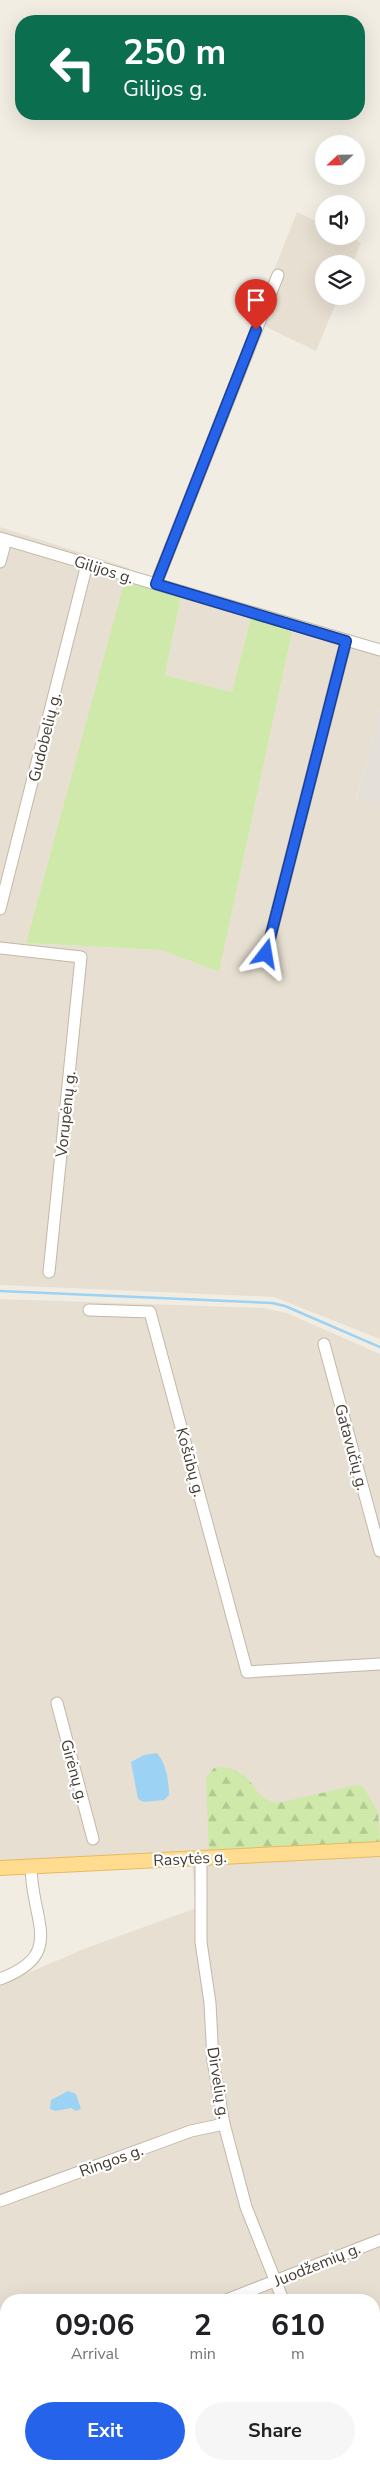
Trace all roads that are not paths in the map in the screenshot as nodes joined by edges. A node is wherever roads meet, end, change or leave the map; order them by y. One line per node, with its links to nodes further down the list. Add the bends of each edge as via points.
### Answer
1 (278, 275): 5 (street)
2 (3, 539): 3 (street); 4 (street, Gilijos g.)
3 (0, 562)
4 (88, 564): 5 (street, Gilijos g.); 8 (street, Gudobelių g.)
5 (156, 584): 6 (street, Gilijos g.)
6 (346, 641): 7 (street, Gilijos g.); 10 (street)
7 (380, 650)
8 (0, 909)
9 (0, 948): 11 (street, Vorupėnų g., via 81,957)
10 (266, 954)
11 (49, 1272)
12 (89, 1310): 15 (street, Košūbų g., via 150,1312 247,1672)
13 (324, 1344): 14 (street, Gatavučių g.)
14 (380, 1551)
15 (380, 1664)
16 (57, 1703): 17 (street, Girėnų g.)
17 (93, 1839)
18 (380, 1849): 19 (main road, Rasytės g.)
19 (201, 1858): 20 (main road, Rasytės g.); 23 (street, Dirvelių g., via 201,1942 210,2003 213,2061)
20 (31, 1866): 21 (main road, Rasytės g.); 22 (street, via 31,1887 42,1939 38,1954 28,1966)
21 (0, 1868)
22 (0, 1979)
23 (224, 2124): 24 (street, Ringos g., via 191,2131); 26 (street, Dirvelių g., via 246,2208)
24 (0, 2201)
25 (380, 2240): 26 (street, Juodžemių g.)
26 (276, 2281): 27 (street, Juodžemių g.); 28 (street, Dirvelių g.)
27 (242, 2294)
28 (281, 2294)

